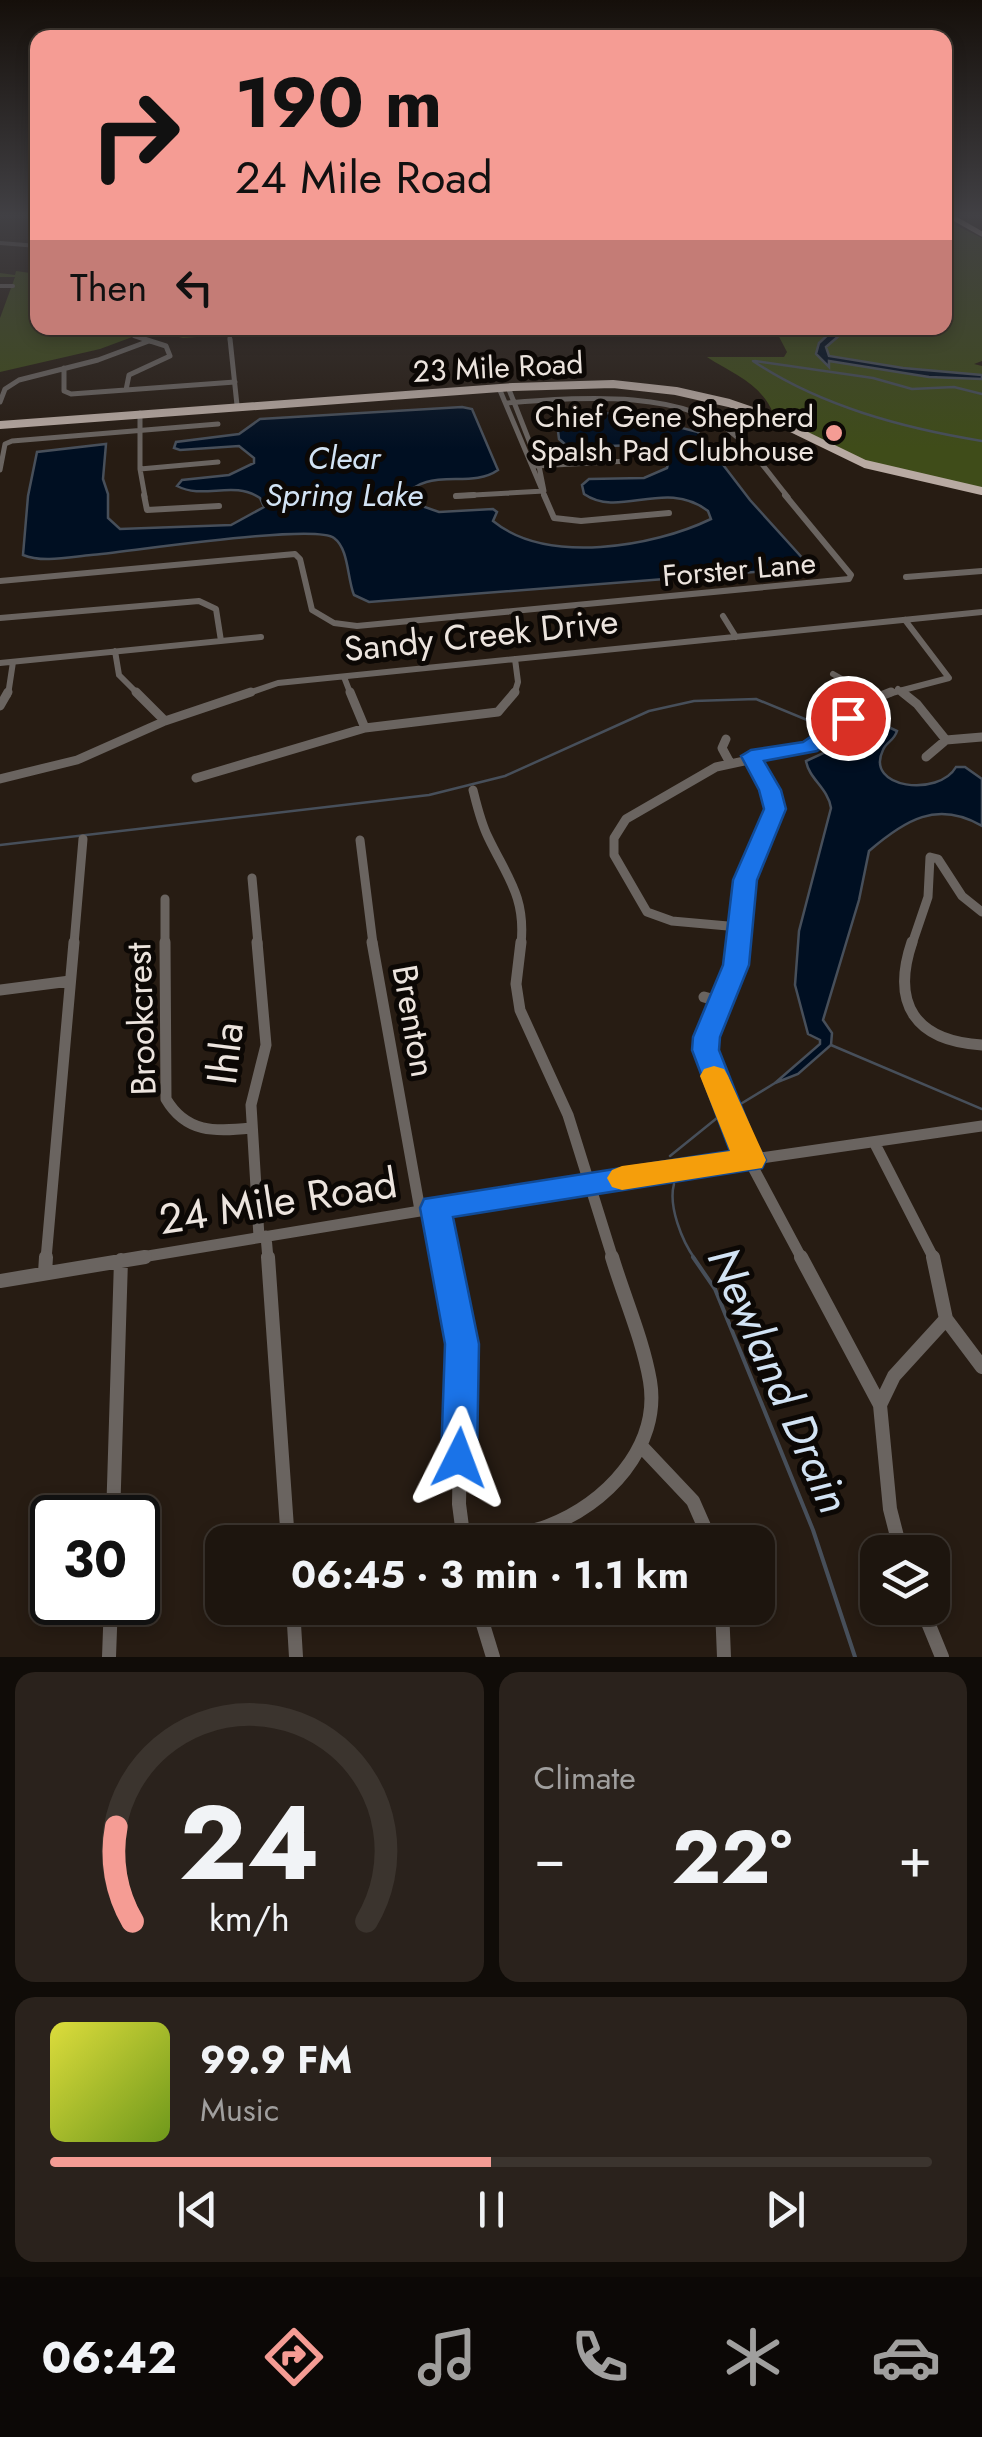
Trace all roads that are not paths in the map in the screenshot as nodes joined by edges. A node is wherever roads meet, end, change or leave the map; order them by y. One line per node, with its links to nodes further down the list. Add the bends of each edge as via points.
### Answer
1 (230, 335): 5 (street)
2 (134, 336): 3 (street)
3 (149, 341): 4 (street); 7 (street, via 167,347 168,359 130,375)
4 (64, 368): 7 (street, via 66,393); 8 (street, via 14,382)
5 (235, 382): 7 (street); 10 (street)
6 (504, 388): 9 (street); 10 (main road, 23 Mile Road); 21 (main road, 23 Mile Road, via 595,384 694,394 764,415 865,464)
7 (126, 390)
8 (0, 402)
9 (510, 402): 17 (street); 27 (street, Forster Lane, via 620,400 718,422 738,436 851,574 842,582 358,626 326,624 308,604 295,554)
10 (237, 405): 11 (main road, 23 Mile Road)
11 (137, 414): 12 (main road, 23 Mile Road); 14 (street)
12 (0, 424)
13 (218, 424): 14 (street)
14 (138, 428): 18 (street); 19 (street, via 8,442)
15 (628, 461): 17 (street)
16 (218, 462): 18 (street)
17 (536, 466): 20 (street)
18 (140, 469): 23 (street, via 148,510)
19 (0, 470)
20 (544, 491): 22 (street); 24 (street, via 553,516 563,521)
21 (982, 492)
22 (456, 496)
23 (219, 506)
24 (670, 513)
25 (982, 571): 26 (street)
26 (906, 577)
27 (0, 580)
28 (982, 612): 31 (street, Sandy Creek Drive)
29 (723, 616): 33 (street)
30 (0, 618): 34 (street, via 199,601 216,609)
31 (905, 620): 33 (street, Sandy Creek Drive); 41 (street, via 949,678)
32 (261, 637): 34 (street)
33 (736, 638): 36 (street, Sandy Creek Drive)
34 (221, 641): 35 (street)
35 (115, 652): 37 (street); 44 (street, via 118,675)
36 (515, 659): 40 (street, Sandy Creek Drive); 45 (street, via 518,684 498,712)
37 (13, 662): 38 (street); 43 (street)
38 (0, 664)
39 (833, 674): 42 (street)
40 (344, 677): 44 (street, Sandy Creek Drive, via 270,684); 45 (street)
41 (898, 689): 42 (street); 48 (street)
42 (876, 698): 49 (street, via 818,743)
43 (0, 706)
44 (165, 720): 53 (street, Sandy Creek Drive, via 77,760)
45 (365, 728): 52 (street)
46 (982, 737): 48 (street)
47 (726, 739): 51 (street, via 722,748)
48 (946, 740): 50 (street)
49 (751, 756): 51 (street); 60 (street, via 775,809 745,880)
50 (926, 757)
51 (729, 761): 60 (street, via 635,812 617,832 614,850 647,912)
52 (196, 778)
53 (0, 779)
54 (473, 790): 71 (street, via 485,832 521,902 520,1010 562,1099)
55 (83, 839): 61 (street)
56 (360, 840): 72 (street, Brenton, via 372,940)
57 (252, 878): 67 (street, Ihla, via 266,1045)
58 (164, 900): 67 (street, Brookcrest, via 168,1104 202,1130)
59 (982, 912): 65 (street, via 930,857 928,901 900,989 926,1028)
60 (739, 927): 64 (street, via 736,965)
61 (70, 981): 62 (street); 75 (street)
62 (0, 990)
63 (704, 996): 64 (street)
64 (722, 1002): 69 (street, via 706,1050)
65 (982, 1045)
66 (982, 1126): 68 (street, 24 Mile Road)
67 (250, 1128): 73 (street, Ihla)
68 (874, 1142): 69 (street, 24 Mile Road); 77 (street, via 942,1277)
69 (752, 1160): 70 (street, 24 Mile Road); 79 (street)
70 (663, 1172): 71 (street, 24 Mile Road)
71 (589, 1183): 72 (street, 24 Mile Road); 80 (street, via 650,1381 653,1407)
72 (428, 1209): 73 (street, 24 Mile Road); 83 (street, Brenton, via 462,1344)
73 (262, 1236): 74 (street, 24 Mile Road); 82 (street, Ihla)
74 (120, 1260): 75 (street, 24 Mile Road); 81 (street)
75 (45, 1273): 76 (street, 24 Mile Road)
76 (0, 1281)
77 (946, 1319): 78 (street); 79 (street, via 894,1376)
78 (982, 1367)
79 (880, 1405): 86 (street)
80 (643, 1448): 84 (street, via 608,1486 562,1520); 85 (street, via 690,1491)
81 (114, 1495)
82 (287, 1525)
83 (461, 1525)
84 (542, 1525)
85 (707, 1525)
86 (897, 1535)
87 (110, 1625): 92 (street)
88 (294, 1625): 93 (street)
89 (483, 1625): 94 (street)
90 (723, 1625): 95 (street)
91 (929, 1625): 96 (street)
92 (109, 1657)
93 (296, 1657)
94 (493, 1657)
95 (724, 1657)
96 (942, 1657)

